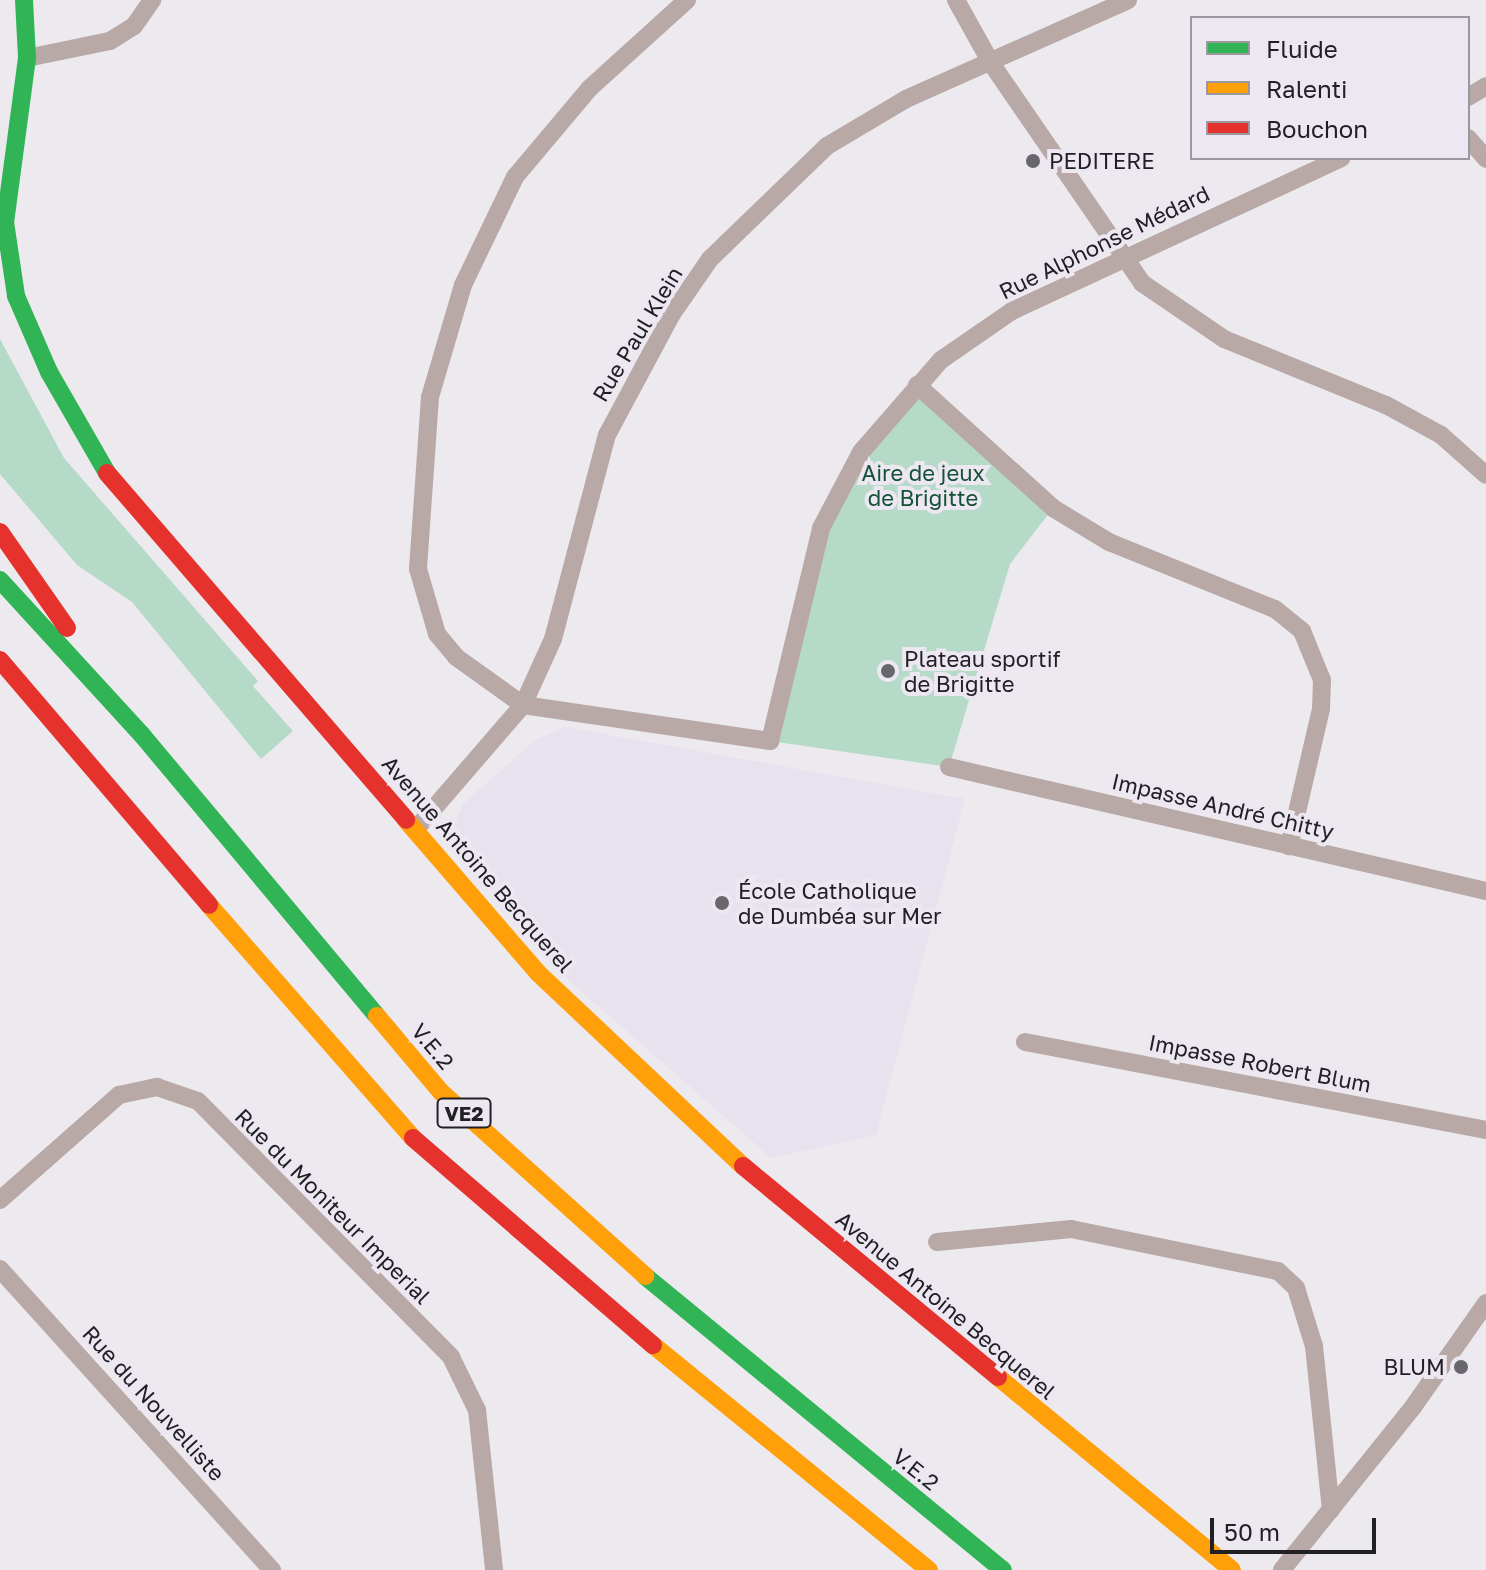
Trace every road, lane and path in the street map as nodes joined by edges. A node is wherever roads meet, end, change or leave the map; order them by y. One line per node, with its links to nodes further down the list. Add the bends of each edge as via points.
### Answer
1 (24, 0): 6 (main road, Avenue Antoine Becquerel)
2 (152, 0): 6 (street, via 134,26 110,41)
3 (687, 0): 18 (street, via 589,89 515,177 463,285 430,397 418,569 437,634 456,657)
4 (956, 0): 7 (street)
5 (1128, 0): 7 (street, Rue Paul Klein)
6 (27, 58): 22 (main road, Avenue Antoine Becquerel, via 5,222 16,296 49,372 100,465)
7 (991, 63): 11 (street); 18 (street, Rue Paul Klein, via 906,99 827,146 710,259 672,314 607,435 553,639)
8 (1470, 140): 9 (street)
9 (1486, 159)
10 (1337, 160): 11 (street, Rue Alphonse Médard)
11 (1120, 258): 12 (street, Rue Alphonse Médard, via 1012,311 941,360); 13 (street, via 1142,283 1224,339 1386,405 1441,435)
12 (917, 385): 18 (street, Rue Alphonse Médard, via 861,452 821,528 770,741); 23 (street, via 1053,508 1109,542 1275,609 1302,631 1322,680 1321,709)
13 (1486, 475)
14 (0, 532): 19 (main road)
15 (0, 580): 19 (main road, V.E.2 / VE2)
16 (0, 660): 21 (main road, VE2)
17 (0, 690): 21 (main road)
18 (523, 705): 22 (street, Rue Paul Klein)
19 (142, 735): 35 (main road, V.E.2 / VE2, via 441,1092 693,1320)
20 (949, 767): 23 (street, Impasse André Chitty)
21 (134, 812): 34 (main road, VE2, via 391,1119 589,1293)
22 (415, 830): 36 (main road, Avenue Antoine Becquerel, via 538,973 756,1178)
23 (1289, 846): 24 (street, Impasse André Chitty)
24 (1486, 891)
25 (1025, 1042): 26 (street, Impasse Robert Blum)
26 (1486, 1130)
27 (0, 1200): 33 (street, Rue du Moniteur Imperial, via 119,1095 157,1087 198,1101 451,1357 477,1410)
28 (937, 1242): 31 (street, via 1071,1229 1278,1271 1296,1288 1314,1346)
29 (0, 1269): 32 (street, Rue du Nouvelliste)
30 (1486, 1303): 31 (street, via 1464,1341)
31 (1331, 1510): 37 (street)
32 (272, 1570)
33 (494, 1570)
34 (929, 1570)
35 (1003, 1570)
36 (1232, 1570)
37 (1282, 1570)

